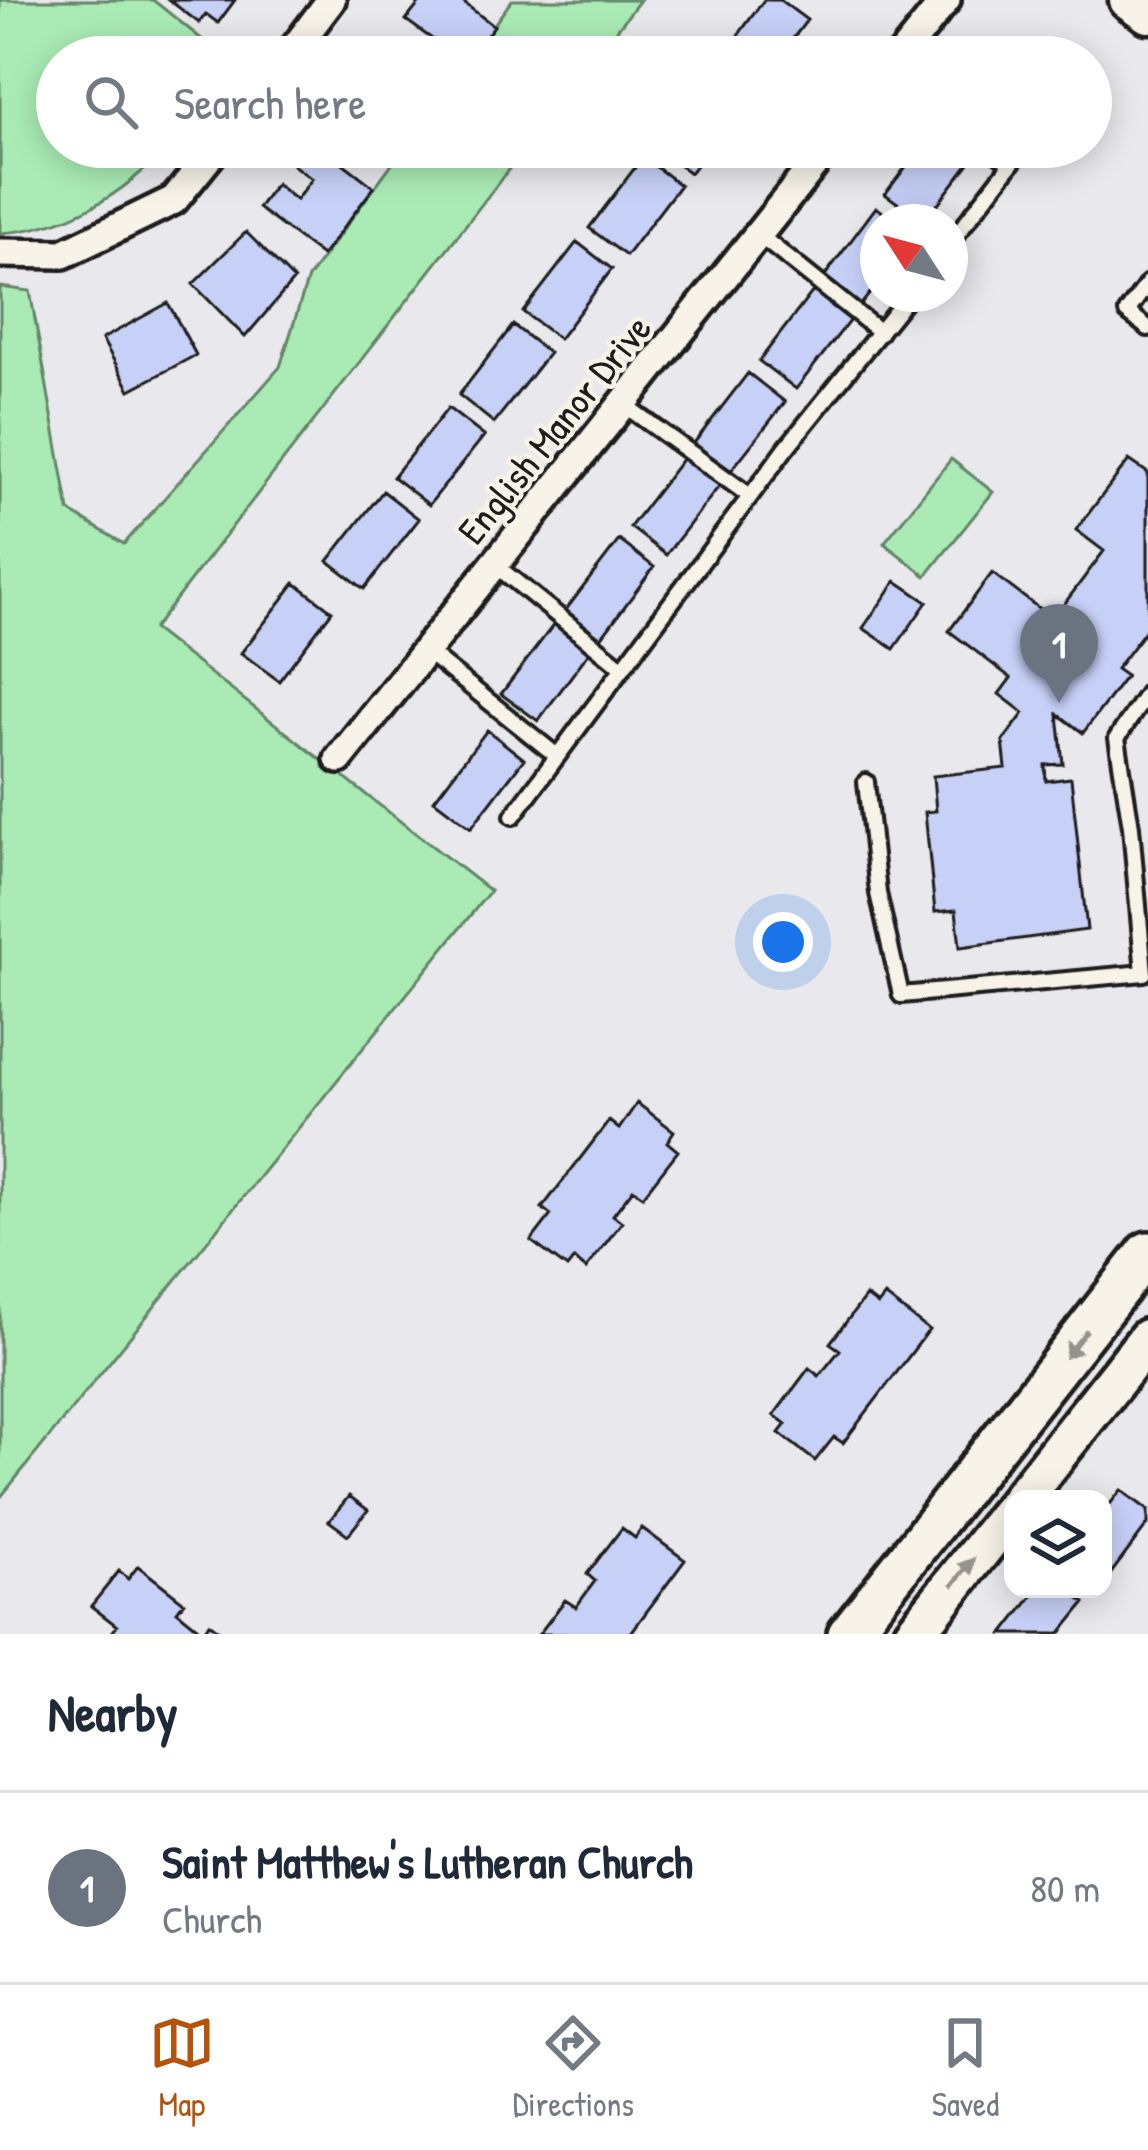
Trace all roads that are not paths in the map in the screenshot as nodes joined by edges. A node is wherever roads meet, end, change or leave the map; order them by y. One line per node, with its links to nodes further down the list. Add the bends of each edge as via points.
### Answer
1 (331, 0): 5 (street)
2 (946, 0): 6 (street)
3 (1128, 0): 4 (street)
4 (1148, 14)
5 (304, 36)
6 (917, 36)
7 (200, 168): 12 (street, via 174,200 63,254)
8 (812, 168): 11 (street, English Manor Drive)
9 (1008, 168): 10 (lane)
10 (968, 220)
11 (759, 235): 16 (lane); 17 (street, English Manor Drive)
12 (0, 253)
13 (1148, 283): 15 (lane, via 1126,312)
14 (896, 312): 16 (lane)
15 (1148, 328)
16 (880, 332): 18 (lane)
17 (623, 404): 18 (lane); 19 (street, English Manor Drive)
18 (750, 496): 21 (lane)
19 (495, 565): 20 (street, English Manor Drive); 21 (lane)
20 (426, 651): 23 (lane); 24 (street, English Manor Drive)
21 (623, 668): 23 (lane)
22 (1148, 692): 25 (lane, via 1118,738 1144,973 901,995 878,893)
23 (557, 756): 26 (lane)
24 (340, 759)
25 (866, 782)
26 (514, 815)
27 (1148, 1252): 31 (main road, one-way to 31)
28 (1148, 1340): 29 (main road)
29 (1028, 1490)
30 (1004, 1520): 32 (main road, one-way to 30)
31 (848, 1634)
32 (914, 1634)

